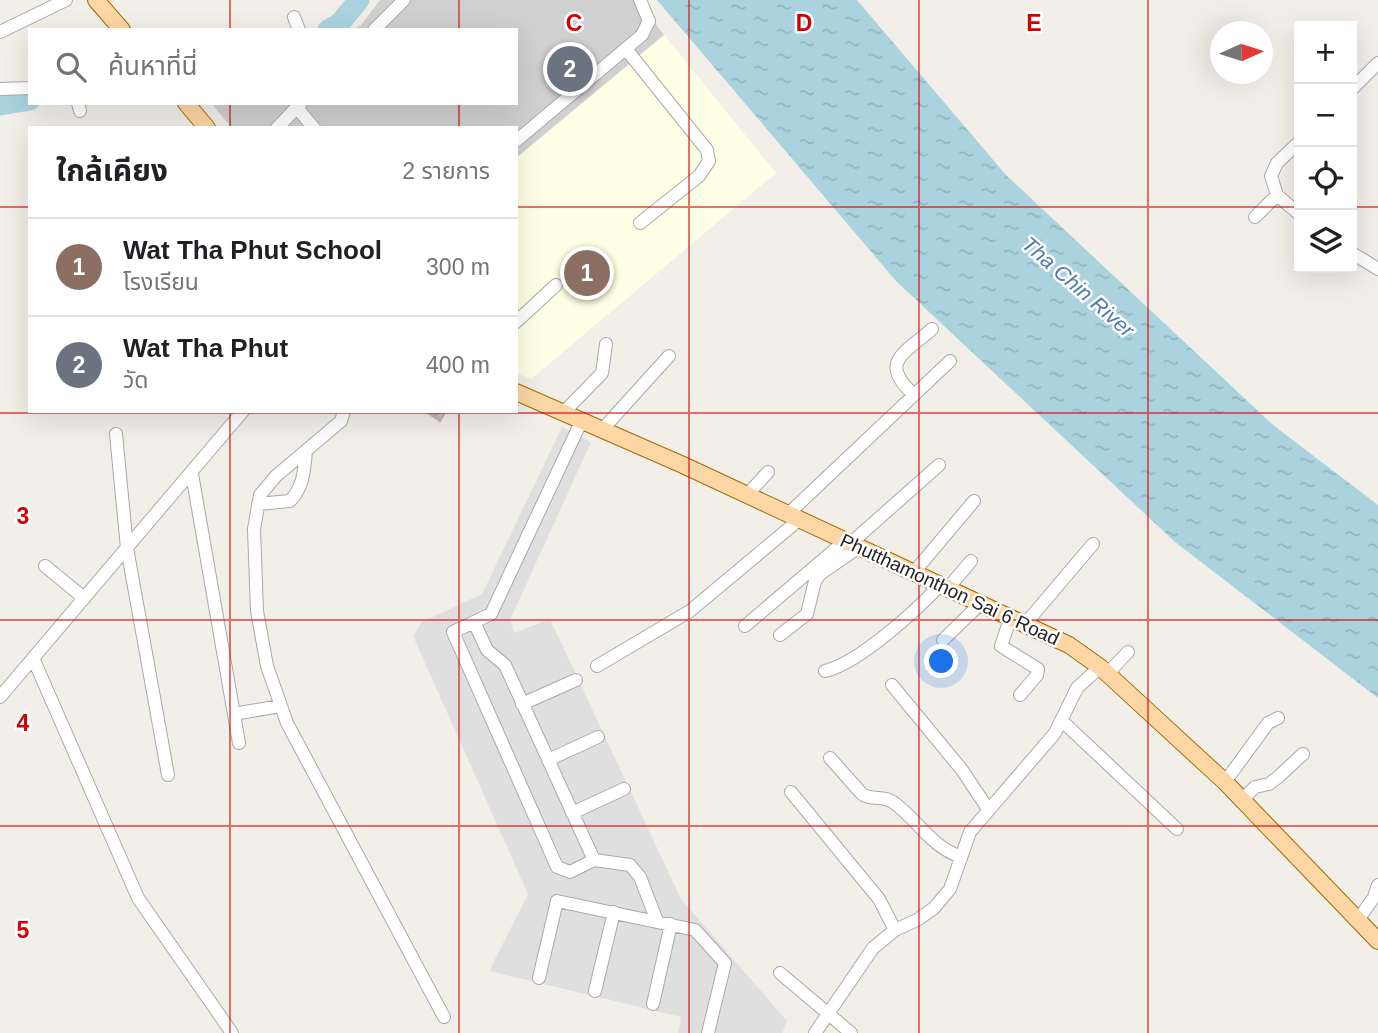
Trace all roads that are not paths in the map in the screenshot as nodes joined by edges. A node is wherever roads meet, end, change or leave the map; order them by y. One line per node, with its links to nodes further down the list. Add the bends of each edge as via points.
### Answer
1 (66, 0): 9 (street)
2 (96, 0): 6 (main road)
3 (404, 0): 8 (street)
4 (639, 0): 10 (street, via 649,21)
5 (294, 17): 7 (street)
6 (116, 26)
7 (298, 28)
8 (376, 28)
9 (0, 33)
10 (626, 49): 20 (street); 25 (street, via 707,150 709,162 699,176)
11 (1378, 63): 12 (street)
12 (1357, 81)
13 (28, 88): 14 (street)
14 (0, 89)
15 (188, 105): 17 (main road)
16 (299, 106): 18 (street); 19 (street)
17 (205, 126)
18 (279, 126)
19 (313, 126)
20 (518, 139)
21 (1294, 147): 22 (street, via 1272,169)
22 (1277, 194): 23 (street); 24 (street)
23 (1295, 210)
24 (1255, 217)
25 (640, 223)
26 (1357, 256): 27 (street)
27 (1378, 269)
28 (556, 285): 29 (street)
29 (518, 320)
30 (932, 328): 35 (street, via 896,364 897,378)
31 (606, 344): 38 (street, via 601,373)
32 (669, 356): 40 (street)
33 (950, 361): 35 (street)
34 (518, 393): 38 (main road, Phutthamonthon Sai 6 Road)
35 (914, 395): 49 (street)
36 (241, 413): 45 (street)
37 (343, 413): 42 (street, via 341,421)
38 (562, 414): 39 (main road, Phutthamonthon Sai 6 Road)
39 (581, 422): 40 (main road, Phutthamonthon Sai 6 Road); 60 (street, via 491,614)
40 (601, 431): 46 (main road, Phutthamonthon Sai 6 Road)
41 (116, 434): 52 (street)
42 (306, 451): 48 (street, via 276,476 260,495); 48 (street, via 299,491 290,501)
43 (939, 465): 50 (street)
44 (768, 472): 46 (street)
45 (192, 474): 52 (street); 75 (street)
46 (747, 495): 49 (main road, Phutthamonthon Sai 6 Road)
47 (974, 501): 55 (street)
48 (258, 505): 74 (street, via 257,611)
49 (794, 516): 50 (main road, Phutthamonthon Sai 6 Road); 66 (street, via 690,611)
50 (852, 544): 55 (main road, Phutthamonthon Sai 6 Road); 61 (street); 62 (street, via 820,574 807,614)
51 (1093, 544): 59 (street)
52 (127, 548): 57 (street); 83 (street)
53 (971, 561): 56 (street)
54 (45, 566): 57 (street)
55 (915, 572): 56 (main road, Phutthamonthon Sai 6 Road)
56 (945, 586): 58 (main road, Phutthamonthon Sai 6 Road); 67 (street, via 903,622)
57 (84, 598): 65 (street)
58 (982, 602): 59 (main road, Phutthamonthon Sai 6 Road); 63 (street)
59 (1019, 619): 68 (main road, Phutthamonthon Sai 6 Road, via 1069,645); 71 (street, via 1001,646 1038,668)
60 (474, 622): 73 (street, via 487,650 505,665); 92 (street, via 453,632 557,867 570,872)
61 (745, 626)
62 (780, 635)
63 (943, 640)
64 (1128, 652): 68 (street)
65 (33, 658): 72 (street); 106 (street, via 138,898)
66 (597, 666)
67 (825, 671)
68 (1104, 671): 77 (street, via 1077,688); 84 (main road, Phutthamonthon Sai 6 Road)
69 (576, 680): 73 (street)
70 (892, 685): 88 (street)
71 (1020, 695)
72 (0, 697)
73 (522, 704): 82 (street)
74 (280, 706): 75 (street); 105 (street)
75 (234, 714): 79 (street)
76 (1278, 718): 84 (street, via 1268,723)
77 (1061, 720): 88 (street, via 1047,743); 90 (street)
78 (598, 737): 82 (street)
79 (239, 743)
80 (1303, 754): 87 (street, via 1277,778 1257,785)
81 (831, 758): 91 (street, via 862,794 891,801 934,844)
82 (548, 760): 89 (street)
83 (168, 775)
84 (1225, 782): 87 (main road, Phutthamonthon Sai 6 Road)
85 (624, 789): 89 (street)
86 (791, 792): 98 (street, via 879,899)
87 (1242, 800): 95 (main road, Phutthamonthon Sai 6 Road)
88 (988, 809): 91 (street, via 970,832)
89 (572, 813): 92 (street)
90 (1177, 829)
91 (961, 858): 98 (street, via 950,889 934,908)
92 (594, 860): 96 (street, via 630,865 640,877)
93 (1378, 885): 95 (street)
94 (614, 912): 96 (street); 101 (street, via 557,901); 102 (street)
95 (1358, 920): 99 (main road, Phutthamonthon Sai 6 Road)
96 (657, 921): 97 (street)
97 (671, 924): 103 (street); 107 (street, via 695,930 725,963)
98 (895, 930): 104 (street, via 873,948)
99 (1378, 941)
100 (780, 974): 104 (street)
101 (539, 978)
102 (595, 991)
103 (653, 1004)
104 (825, 1010): 108 (street); 109 (street)
105 (444, 1017)
106 (232, 1033)
107 (708, 1033)
108 (815, 1033)
109 (851, 1033)

